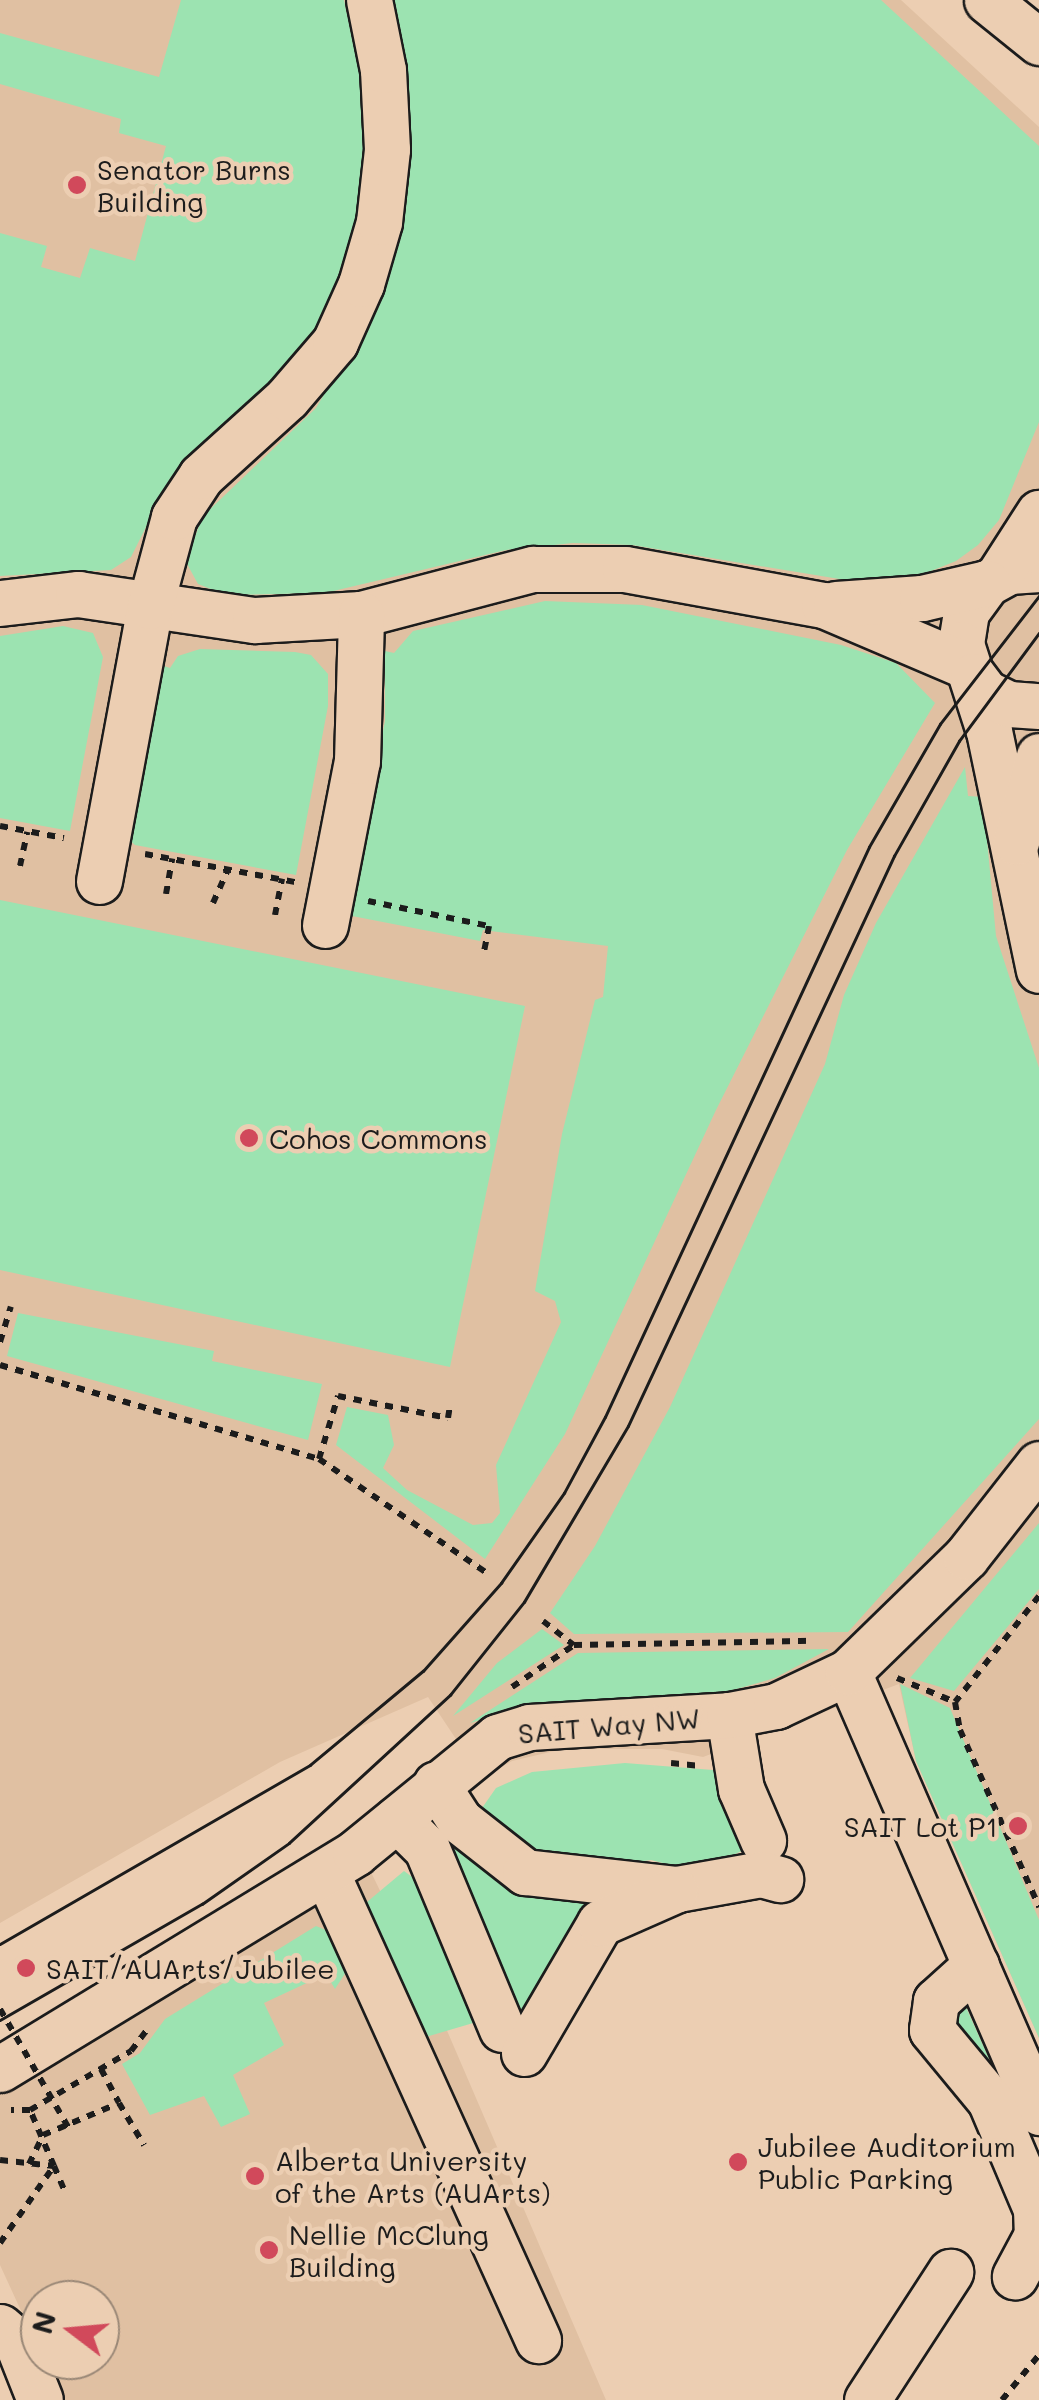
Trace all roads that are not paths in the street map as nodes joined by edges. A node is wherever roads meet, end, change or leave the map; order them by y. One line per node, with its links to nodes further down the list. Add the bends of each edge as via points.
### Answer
1 (369, 0): 8 (street, via 383,70 387,149 361,284 334,342 288,398 201,476 174,517)
2 (988, 0): 3 (street)
3 (1039, 42)
4 (1039, 513): 5 (street)
5 (1009, 576): 7 (street, via 922,598); 10 (street, via 966,612 961,644)
6 (0, 603): 8 (street, via 78,594)
7 (824, 605): 9 (street, via 684,576 532,569); 10 (street)
8 (150, 606): 9 (street, via 255,620); 14 (street)
9 (361, 614): 15 (street, via 357,761)
10 (970, 671): 11 (street, via 986,694); 13 (street)
11 (1039, 706)
12 (1039, 756): 13 (street)
13 (1012, 859): 16 (street)
14 (99, 881)
15 (341, 912)
16 (1039, 970)
17 (1039, 1464): 18 (street, SAIT Way NW, via 966,1557)
18 (836, 1656): 19 (street, SAIT Way NW, via 776,1706); 24 (street)
19 (728, 1715): 20 (street, SAIT Way NW, via 528,1727 497,1737); 23 (street, via 741,1789 772,1859 761,1874)
20 (436, 1784): 21 (street, SAIT Way NW); 23 (street, via 460,1821 525,1872)
21 (397, 1818): 22 (street, SAIT Way NW); 23 (street, via 426,1849 513,2041 600,1923)
22 (326, 1872): 26 (street, SAIT Way NW); 30 (street)
23 (698, 1886): 25 (street, via 620,1941)
24 (976, 1965): 27 (street); 28 (street, via 936,2000 932,2030 990,2100 1036,2209 1037,2235)
25 (592, 1986)
26 (0, 2069)
27 (1039, 2112)
28 (1015, 2276)
29 (0, 2326): 31 (street, via 17,2342)
30 (538, 2340)
31 (40, 2400)
32 (867, 2400): 33 (street, via 950,2272 953,2314)
33 (898, 2400)

